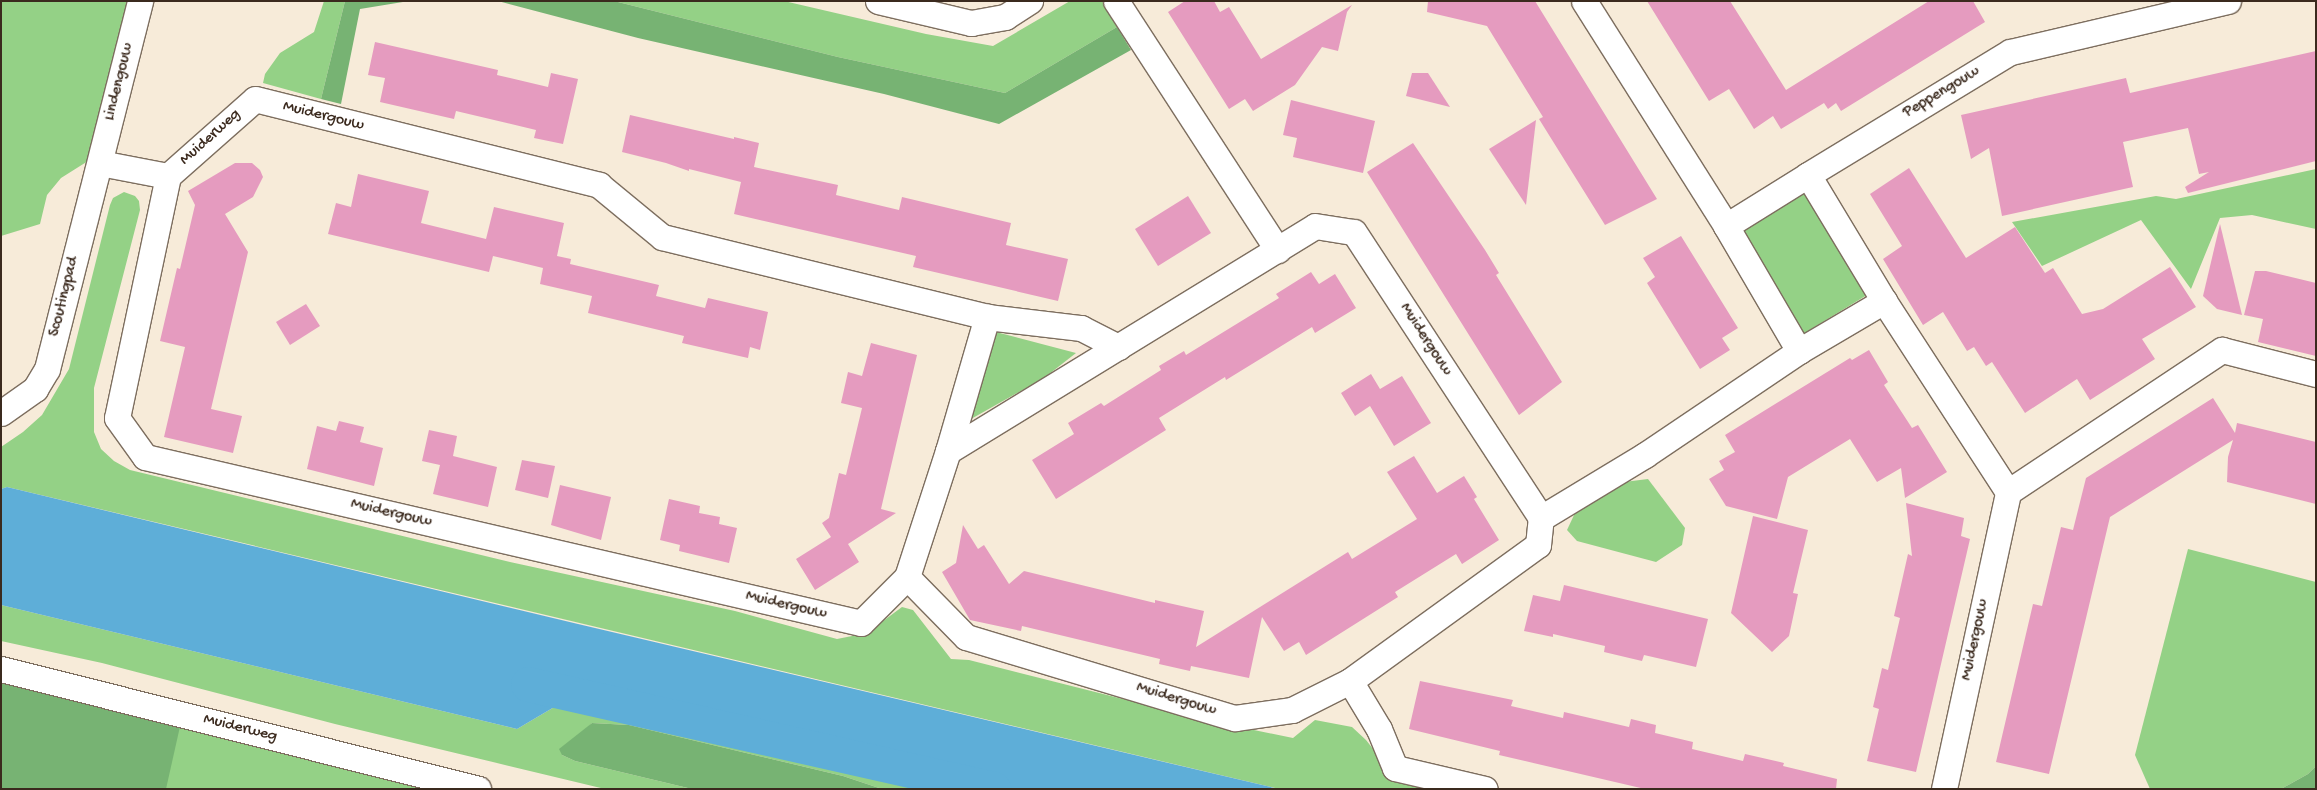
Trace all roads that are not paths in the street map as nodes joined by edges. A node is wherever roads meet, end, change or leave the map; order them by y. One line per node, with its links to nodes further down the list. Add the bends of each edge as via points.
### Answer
1 (140, 1): 8 (street, Lindengouw)
2 (878, 1): 3 (street, via 971,22 1005,17)
3 (1030, 1)
4 (1116, 1): 12 (street)
5 (1584, 1): 11 (street)
6 (2228, 1): 9 (street, Peppengouw, via 2010,52)
7 (255, 99): 10 (street, Muiderweg); 14 (street, Muidergouw, via 599,185 662,237)
8 (100, 163): 10 (street); 18 (street, Scoutingpad, via 47,369 35,389)
9 (1808, 174): 11 (street); 13 (street)
10 (168, 176): 22 (street, Muidergouw, via 117,418 145,457 861,623)
11 (1726, 226): 16 (street)
12 (1278, 250): 15 (street, Muidergouw); 21 (street, Muidergouw, via 1315,226 1354,232)
13 (1884, 301): 16 (street); 20 (street)
14 (987, 318): 15 (street, Muidergouw, via 1081,328); 19 (street, Muidergouw)
15 (1118, 347): 19 (street, Muidergouw)
16 (1799, 351): 21 (street, via 1645,455)
17 (2316, 374): 20 (street, via 2222,350)
18 (1, 413)
19 (948, 451): 22 (street, Muidergouw)
20 (2008, 492): 27 (street, Muidergouw)
21 (1541, 518): 24 (street, Muidergouw, via 1538,545)
22 (907, 577): 24 (street, Muidergouw, via 966,637 1236,718 1292,710)
23 (1, 669): 25 (street, Muiderweg)
24 (1350, 681): 26 (street, via 1379,729 1395,768)
25 (478, 789)
26 (1485, 789)
27 (1944, 789)

